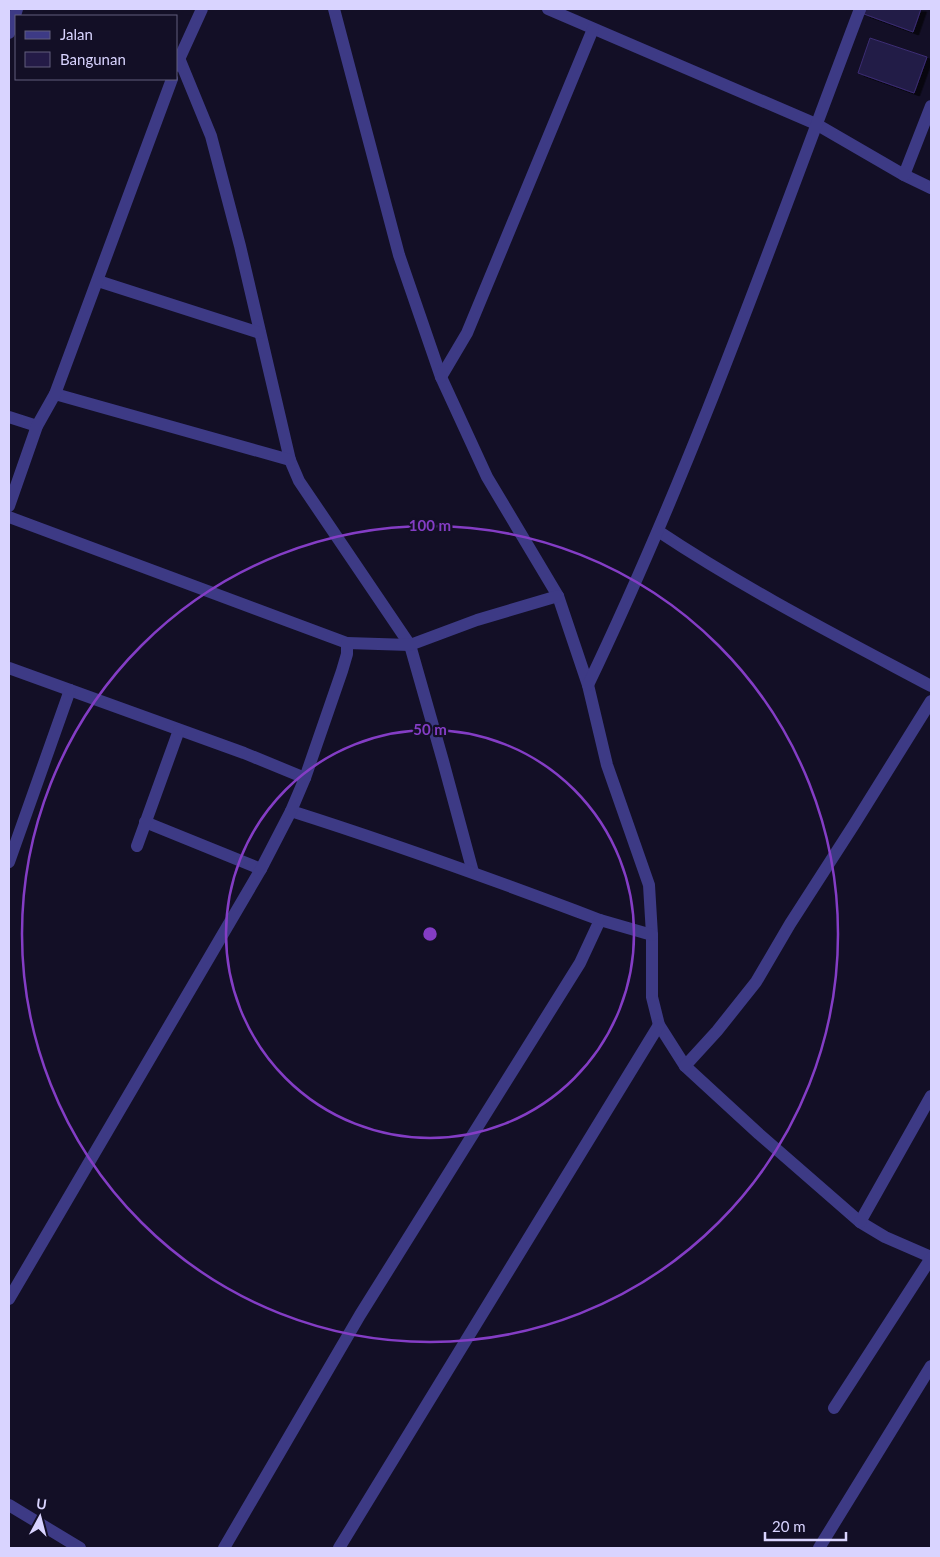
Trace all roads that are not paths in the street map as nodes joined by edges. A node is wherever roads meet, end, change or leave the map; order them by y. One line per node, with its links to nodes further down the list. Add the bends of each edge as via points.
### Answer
1 (17, 9): 8 (street)
2 (202, 9): 9 (street)
3 (334, 9): 17 (street, via 399,255)
4 (548, 9): 6 (street)
5 (860, 9): 12 (street)
6 (573, 14): 7 (street)
7 (593, 29): 12 (street); 17 (street, via 467,333)
8 (9, 33)
9 (178, 62): 16 (street, via 211,136)
10 (172, 80): 15 (street)
11 (931, 106): 13 (street)
12 (816, 124): 13 (street); 24 (street, via 764,266)
13 (904, 175): 14 (street)
14 (931, 188)
15 (98, 281): 16 (street); 18 (street)
16 (260, 333): 21 (street)
17 (441, 376): 25 (street, via 487,477)
18 (55, 394): 20 (street); 21 (street)
19 (9, 417): 20 (street)
20 (37, 426): 22 (street)
21 (290, 460): 27 (street, via 299,481)
22 (9, 506)
23 (9, 516): 26 (street)
24 (658, 531): 29 (street); 30 (street, via 798,615)
25 (558, 596): 27 (street, via 477,620); 29 (street)
26 (347, 643): 27 (street); 34 (street, via 342,671)
27 (410, 645): 40 (street)
28 (9, 668): 31 (street)
29 (588, 684): 42 (street, via 607,765 649,885)
30 (931, 686)
31 (70, 690): 33 (street); 38 (street)
32 (931, 701): 44 (street, via 756,982)
33 (179, 730): 34 (street); 36 (street)
34 (305, 778): 35 (street)
35 (291, 811): 39 (street); 40 (street)
36 (145, 822): 37 (street); 39 (street)
37 (137, 846)
38 (9, 862)
39 (262, 869): 48 (street)
40 (473, 872): 41 (street)
41 (600, 920): 42 (street); 53 (street, via 580,964 360,1315)
42 (652, 935): 43 (street, via 652,997)
43 (659, 1026): 44 (street); 54 (street)
44 (685, 1066): 46 (street)
45 (931, 1096): 46 (street)
46 (860, 1222): 47 (street)
47 (931, 1258): 50 (street)
48 (9, 1299)
49 (931, 1366): 55 (street)
50 (834, 1408)
51 (9, 1505): 52 (street)
52 (80, 1548)
53 (224, 1548)
54 (339, 1548)
55 (819, 1548)

